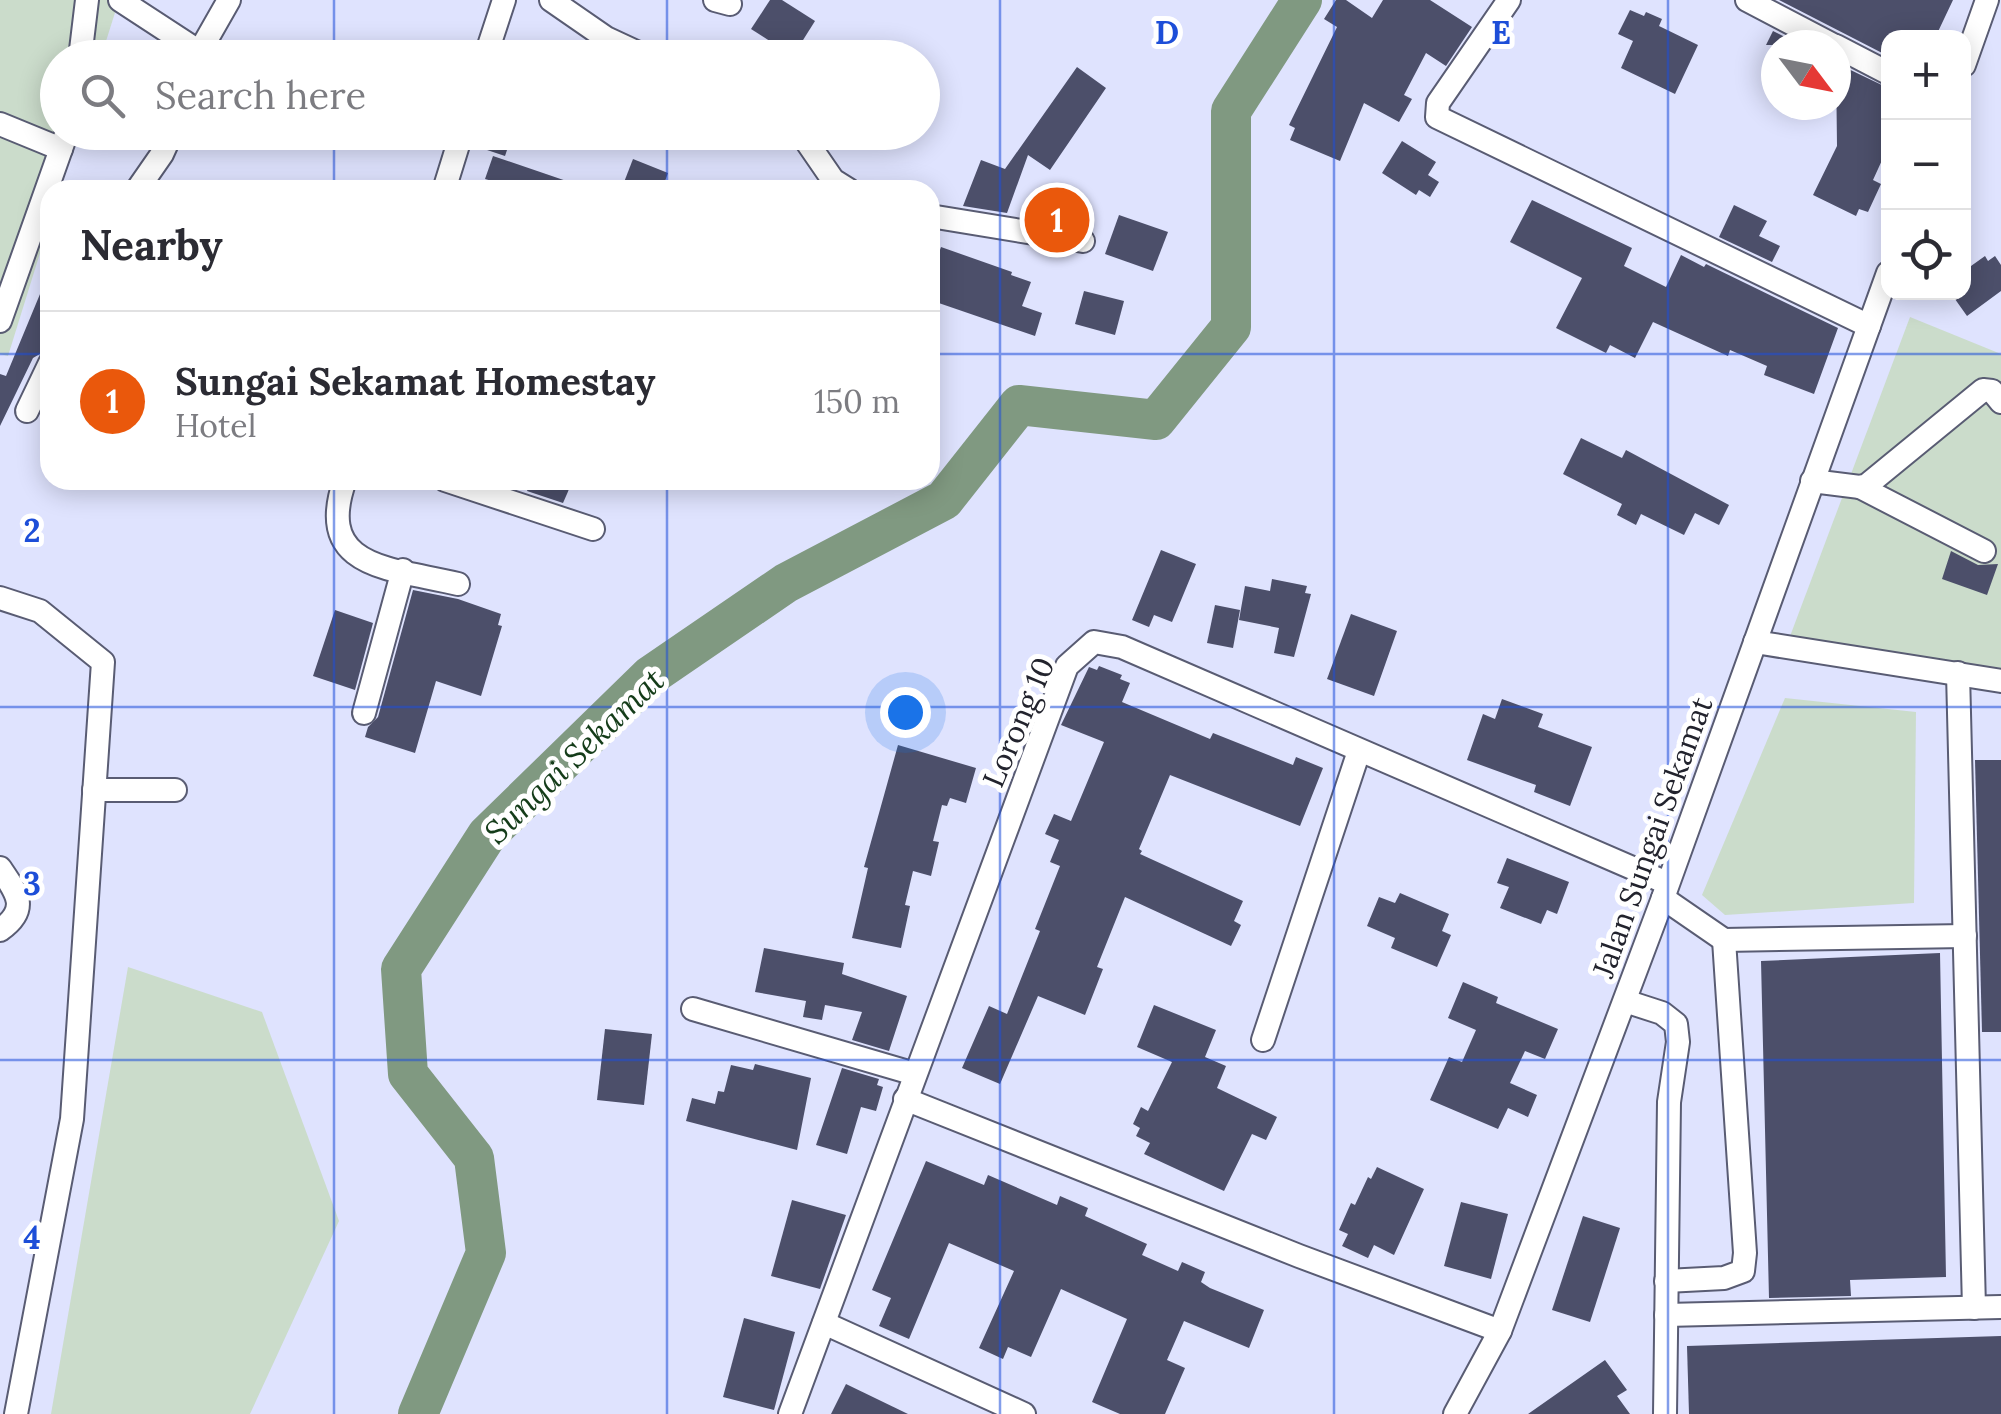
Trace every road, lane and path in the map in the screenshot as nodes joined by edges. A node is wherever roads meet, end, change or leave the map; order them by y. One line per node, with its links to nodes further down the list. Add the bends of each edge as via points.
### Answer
1 (87, 0): 10 (street)
2 (120, 0): 11 (street)
3 (229, 0): 12 (street)
4 (551, 0): 14 (street)
5 (1509, 0): 33 (street, via 1438,103 1438,116)
6 (1747, 0): 9 (street)
7 (1986, 0): 15 (street)
8 (499, 1): 13 (street)
9 (1804, 30)
10 (82, 40)
11 (177, 40)
12 (205, 40)
13 (489, 40)
14 (610, 40)
15 (1971, 44)
16 (1851, 54): 17 (street)
17 (1881, 69)
18 (0, 124): 19 (street)
19 (40, 135)
20 (61, 150): 24 (street)
21 (164, 150): 25 (street)
22 (456, 150): 26 (street)
23 (812, 150): 27 (street)
24 (50, 180)
25 (143, 180)
26 (447, 180)
27 (833, 180)
28 (40, 209): 32 (street)
29 (940, 218): 30 (street)
30 (1083, 241)
31 (1881, 292): 33 (street, Jalan Sungai Sekamat)
32 (0, 322)
33 (1869, 326): 37 (street, Jalan Sungai Sekamat)
34 (40, 382): 36 (street)
35 (2001, 402): 38 (street, via 1983,390)
36 (26, 411)
37 (1812, 481): 38 (street); 46 (street, Jalan Sungai Sekamat)
38 (1860, 487): 42 (street)
39 (342, 490): 43 (street, via 336,522 342,543 359,559)
40 (475, 490): 41 (street)
41 (593, 529)
42 (1984, 551)
43 (404, 570): 44 (street); 49 (street)
44 (458, 584)
45 (0, 598): 51 (street, via 40,611 103,662)
46 (1756, 642): 47 (street); 54 (street, Jalan Sungai Sekamat)
47 (1958, 673): 48 (street); 56 (street)
48 (2001, 681)
49 (364, 713)
50 (1359, 751): 54 (street, Lorong 10); 60 (street); 61 (street, Lorong 10, via 1122,648 1094,642 1066,666)
51 (94, 790): 52 (street); 69 (street, via 72,1119)
52 (175, 790)
53 (0, 868): 55 (street, via 19,908)
54 (1665, 891): 57 (street, Lorong 10); 58 (street, Jalan Sungai Sekamat)
55 (0, 930)
56 (1965, 936): 57 (street); 65 (street)
57 (1724, 940): 63 (street, via 1742,1271)
58 (1625, 1001): 63 (street, via 1676,1024); 68 (street, Jalan Sungai Sekamat)
59 (693, 1009): 61 (street)
60 (1263, 1040)
61 (915, 1074): 62 (street, Lorong 10)
62 (905, 1099): 67 (street, Lorong 10); 68 (street)
63 (1666, 1281): 66 (street)
64 (2001, 1307): 65 (street)
65 (1974, 1308): 66 (street)
66 (1666, 1315): 73 (street)
67 (824, 1323): 70 (street, Lorong 10); 71 (street)
68 (1500, 1331): 72 (street, Jalan Sungai Sekamat)
69 (16, 1414)
70 (790, 1414)
71 (1024, 1414)
72 (1456, 1414)
73 (1665, 1414)

